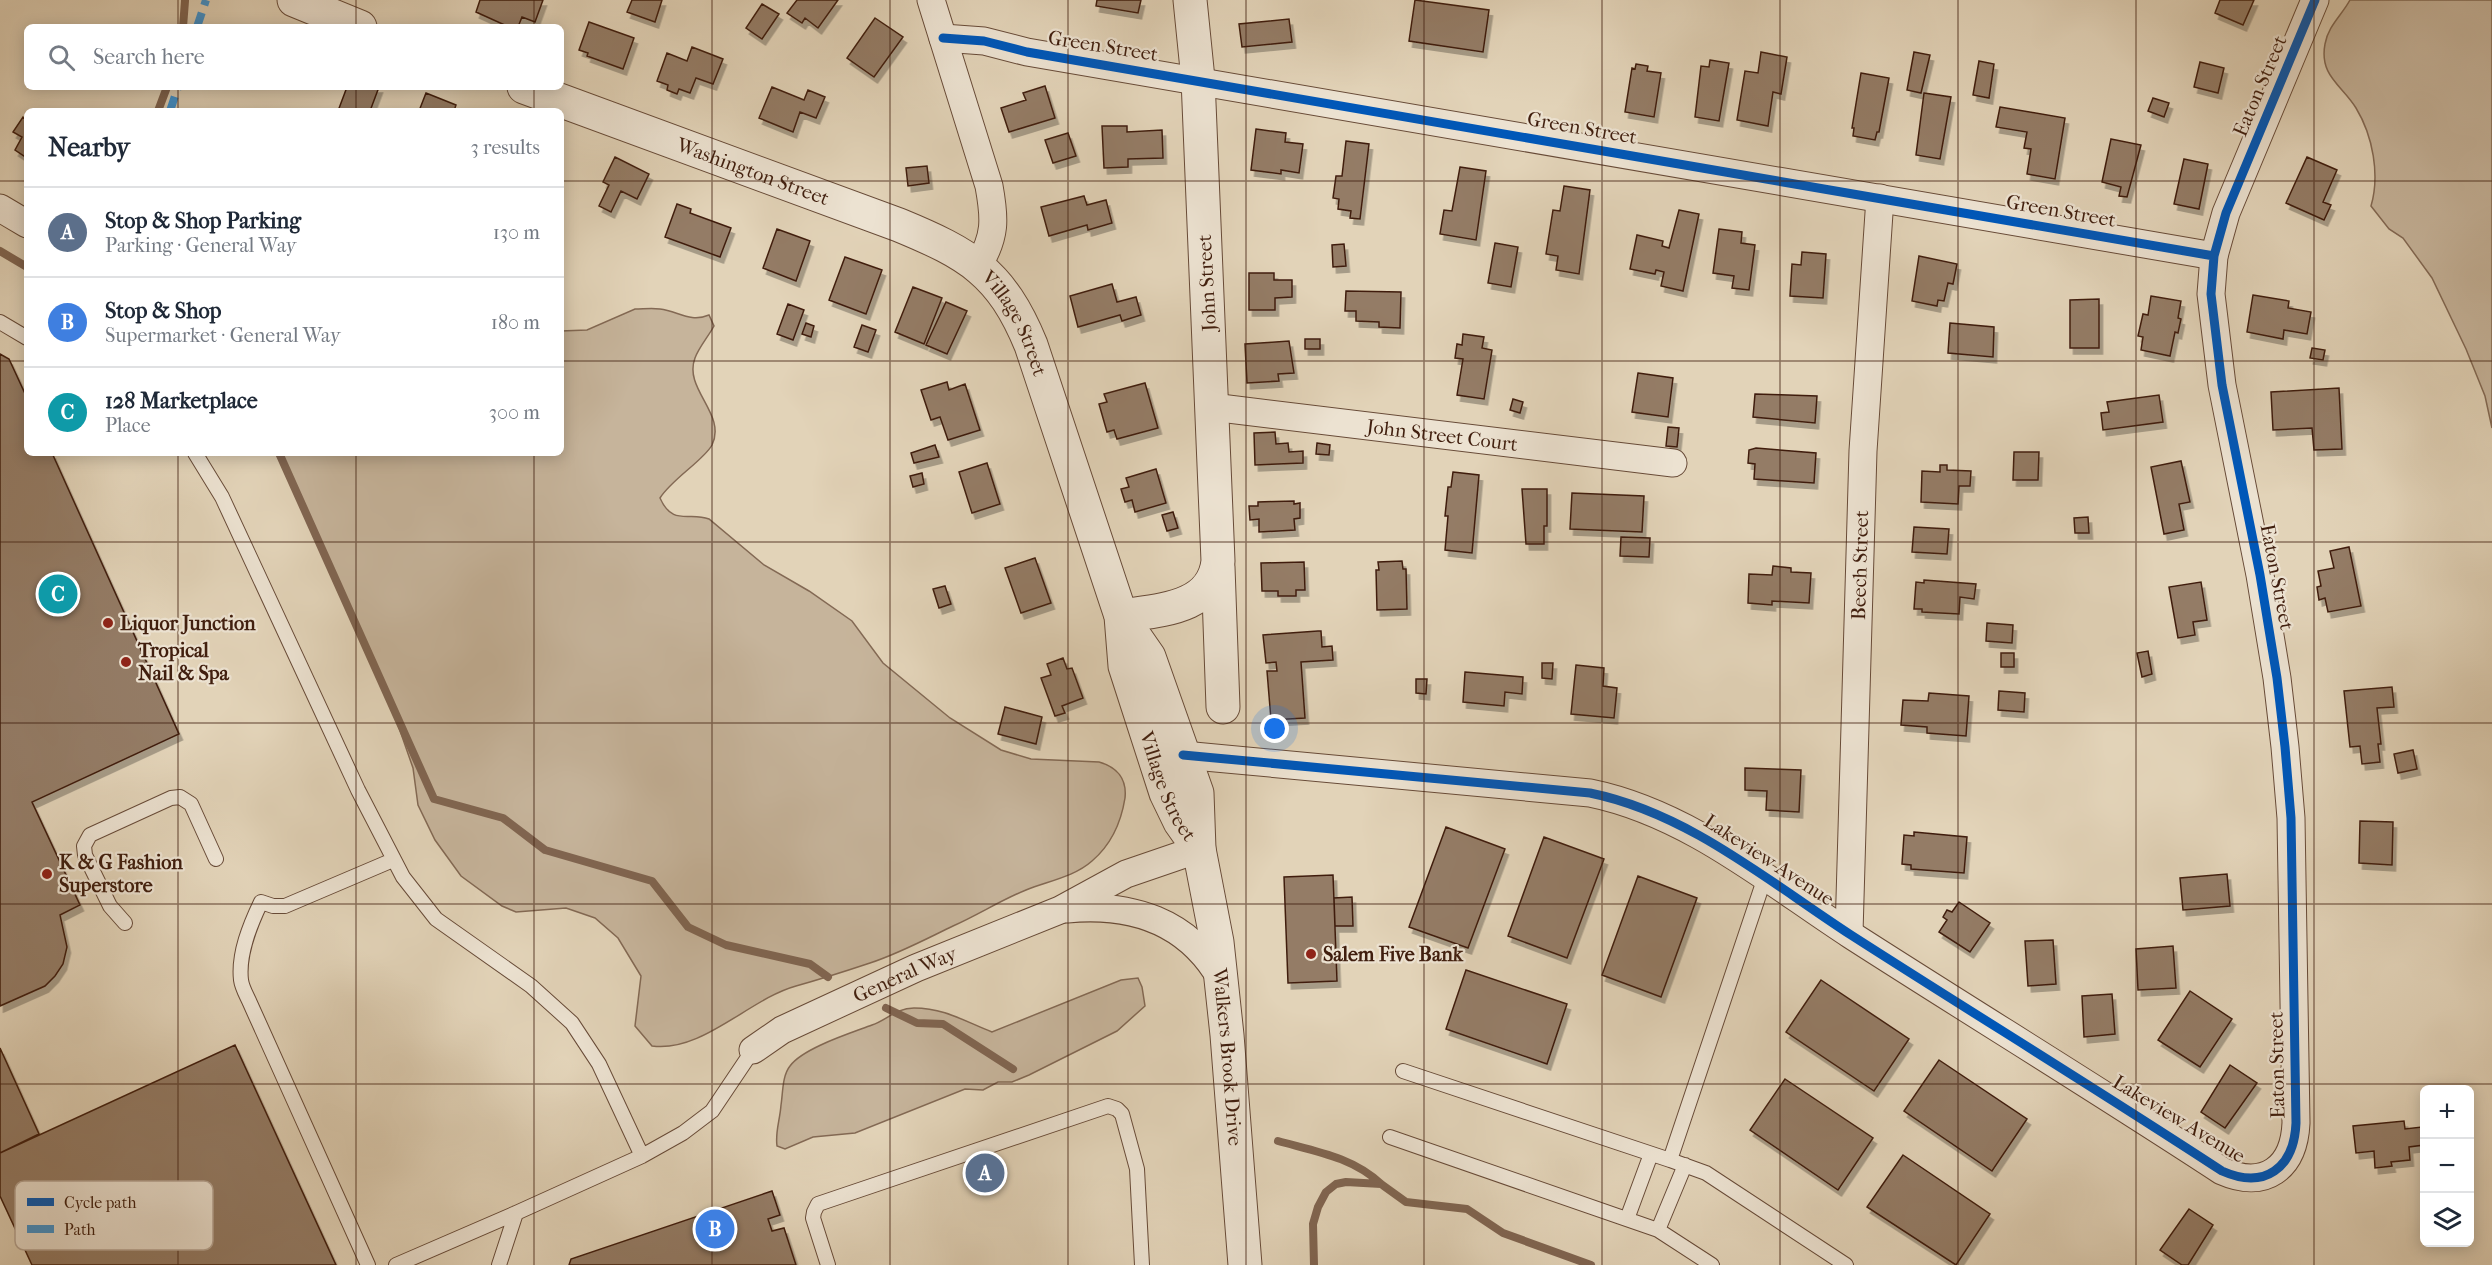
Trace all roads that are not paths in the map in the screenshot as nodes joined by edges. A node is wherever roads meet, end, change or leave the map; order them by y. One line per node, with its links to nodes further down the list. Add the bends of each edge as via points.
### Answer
1 (294, 0): 5 (street)
2 (931, 0): 6 (street, Village Street)
3 (1190, 0): 7 (street, John Street)
4 (2315, 0): 12 (street, Eaton Street, via 2226,213)
5 (353, 24)
6 (944, 38): 7 (street, Green Street, via 984,41); 13 (street, Village Street, via 992,204 993,235)
7 (1198, 80): 9 (street, Green Street); 16 (street, John Street)
8 (532, 90): 13 (street, Washington Street, via 899,225)
9 (1880, 198): 12 (street, Green Street); 29 (street, Beech Street, via 1863,451)
10 (0, 208): 11 (street)
11 (24, 222)
12 (2214, 256): 38 (street, Eaton Street, via 2211,294 2220,374 2277,678 2291,818 2296,1130 2288,1158)
13 (978, 266): 20 (street, Village Street, via 1011,302 1031,345)
14 (0, 322): 15 (lane)
15 (24, 336)
16 (1212, 407): 18 (street, John Street Court); 19 (street, John Street)
17 (197, 456): 25 (lane, via 222,497)
18 (1673, 463)
19 (1218, 567): 20 (street, via 1209,587 1192,601); 21 (street, John Street)
20 (1121, 616): 22 (street, Village Street, via 1149,657); 23 (street, Village Street, via 1125,666 1166,793)
21 (1223, 707)
22 (1183, 756): 23 (street, Village Street, via 1197,793); 26 (street, Lakeview Avenue, via 1614,798 1668,818)
23 (1199, 849): 27 (street, General Way, via 1126,874); 30 (street, Walkers Brook Drive)
24 (216, 860): 28 (lane, via 191,804 180,797 90,835 84,843 85,855 110,906)
25 (393, 860): 35 (lane, via 414,894 436,919 531,986 572,1023 598,1064); 42 (lane, via 285,906 261,902 250,926 241,969 249,1003)
26 (1765, 878): 29 (street, Lakeview Avenue); 36 (lane)
27 (1060, 910): 30 (street, General Way, via 1116,909 1160,922 1187,937); 31 (street, General Way, via 915,968 782,1030)
28 (125, 923)
29 (1849, 933): 38 (street, Lakeview Avenue, via 2222,1171 2246,1179)
30 (1221, 979): 47 (street, Walkers Brook Drive)
31 (753, 1050): 35 (lane, via 712,1112)
32 (1403, 1071): 34 (lane)
33 (1390, 1137): 40 (lane)
34 (1651, 1154): 36 (lane); 40 (lane)
35 (642, 1156): 39 (lane)
36 (1670, 1160): 37 (lane)
37 (1685, 1165): 41 (lane); 49 (lane, via 1706,1173)
38 (2271, 1174)
39 (516, 1213): 43 (lane); 44 (lane)
40 (1628, 1219): 41 (lane)
41 (1658, 1230): 48 (lane)
42 (368, 1265)
43 (396, 1265)
44 (499, 1265)
45 (828, 1265): 46 (lane, via 813,1218 816,1206 824,1201 1108,1106 1122,1114 1137,1169)
46 (1142, 1265)
47 (1245, 1265)
48 (1712, 1265)
49 (1846, 1265)

